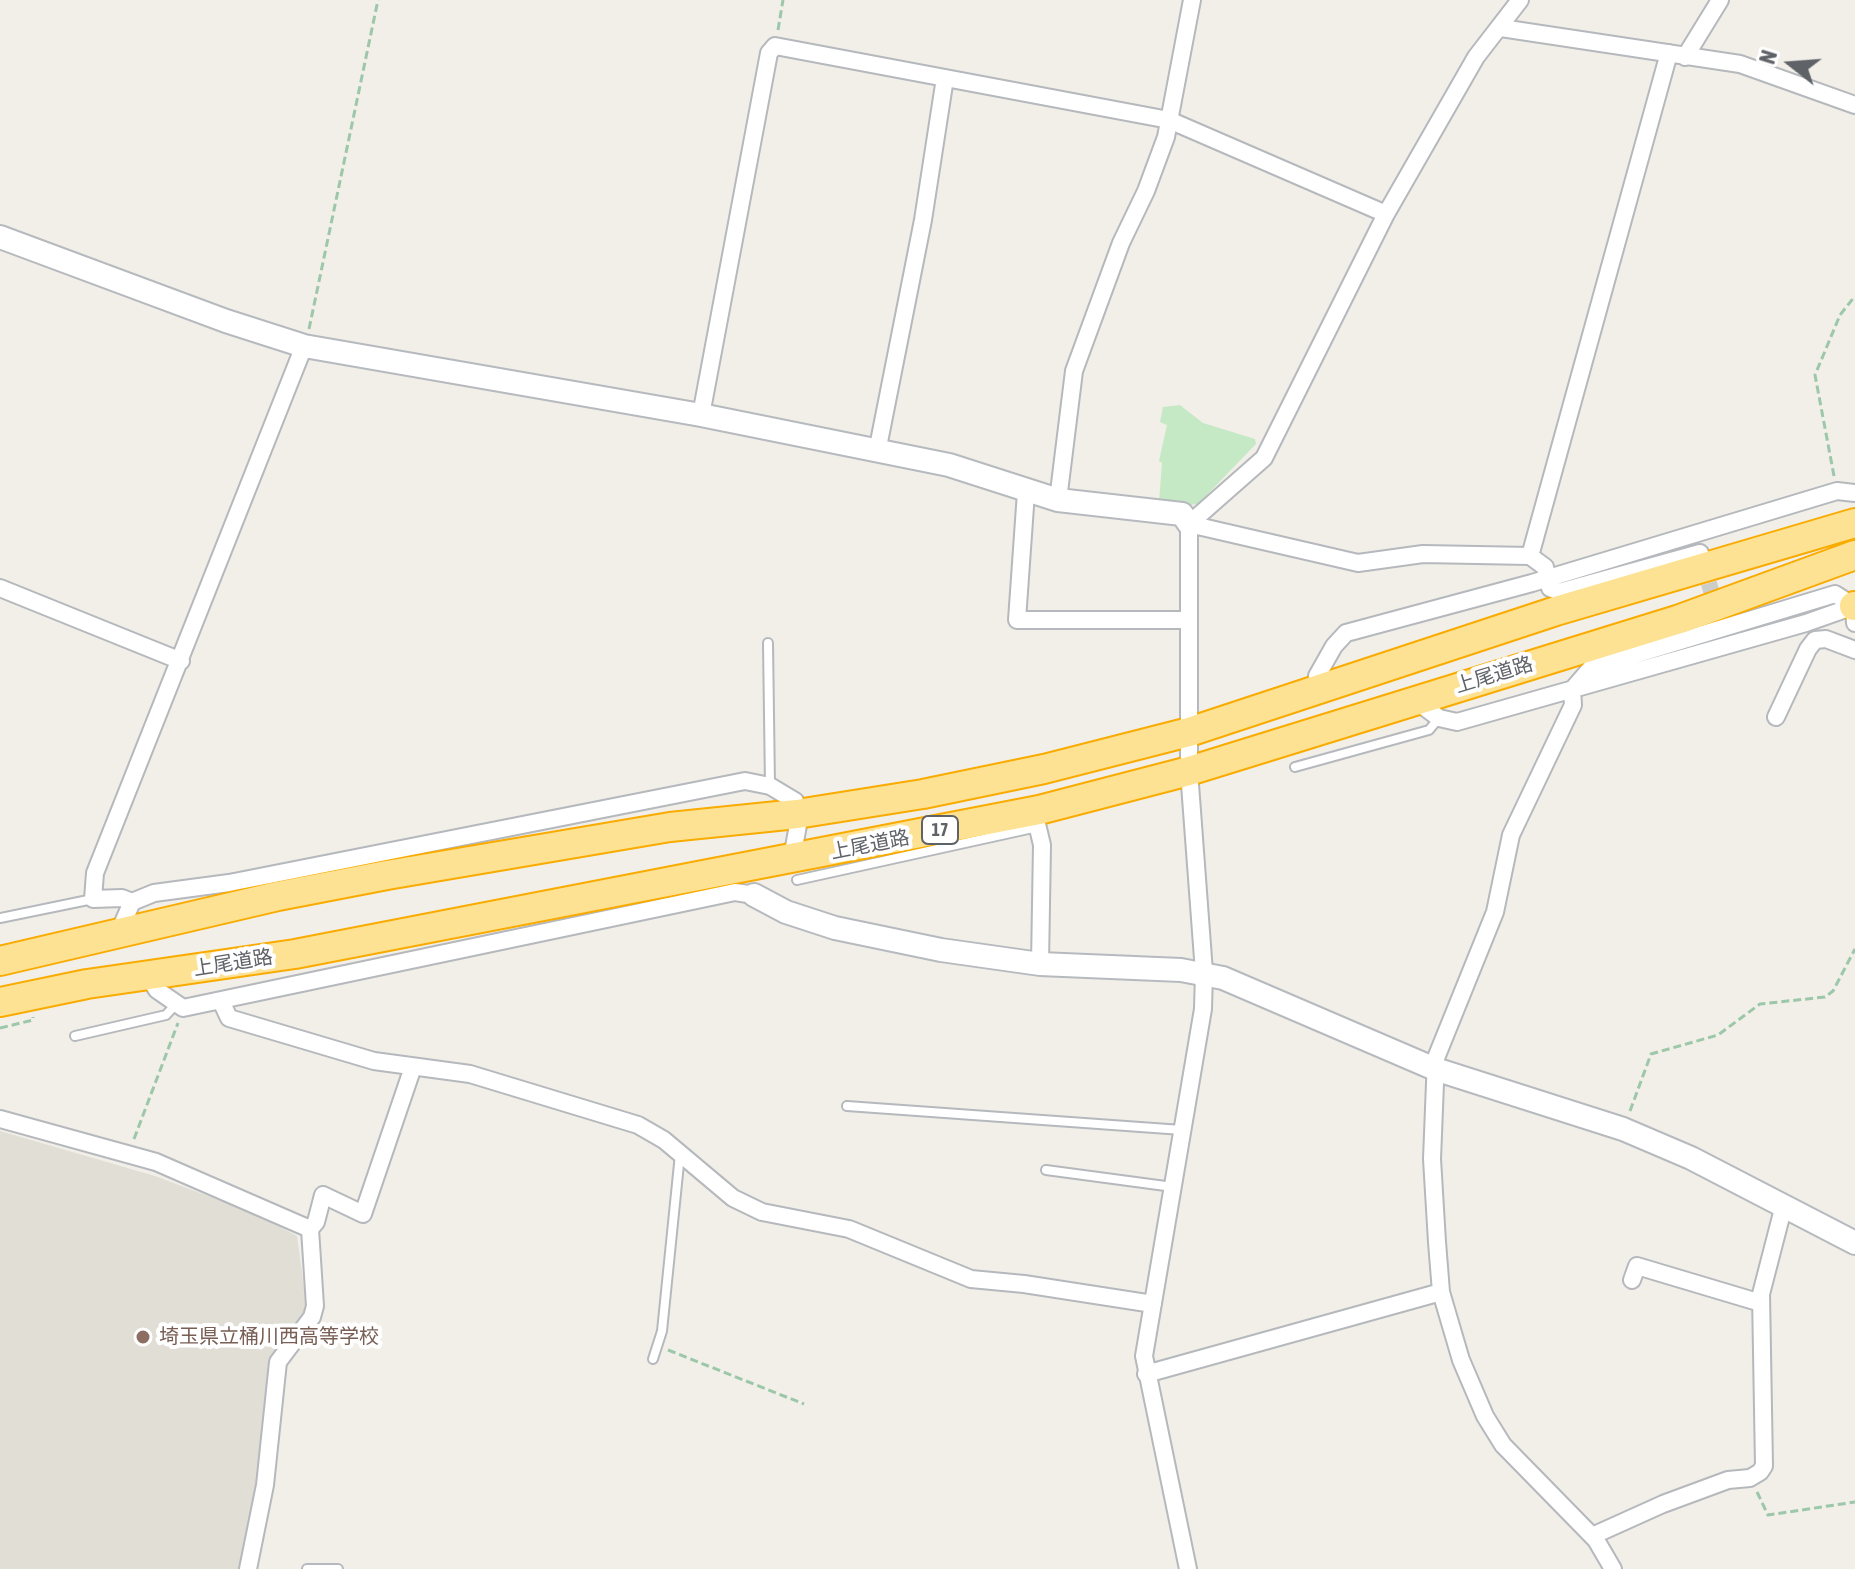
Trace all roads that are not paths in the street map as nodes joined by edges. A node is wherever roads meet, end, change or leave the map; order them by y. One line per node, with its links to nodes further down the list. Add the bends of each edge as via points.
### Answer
1 (1192, 0): 8 (street)
2 (1520, 0): 4 (street)
3 (1720, 0): 5 (street)
4 (1501, 28): 5 (street); 9 (street, via 1476,57)
5 (1677, 55): 7 (street, via 1740,64); 20 (street)
6 (945, 78): 8 (street); 12 (street, via 775,46 769,53); 13 (street)
7 (1855, 105)
8 (1169, 120): 9 (street); 16 (street, via 1074,371)
9 (1386, 214): 18 (street, via 1264,458)
10 (0, 237): 11 (street)
11 (304, 346): 12 (street); 28 (street)
12 (701, 415): 13 (street)
13 (877, 452): 14 (street, via 949,465)
14 (1026, 492): 16 (street); 25 (street, via 1017,620)
15 (1855, 493): 22 (street, via 1837,491)
16 (1058, 500): 18 (street, via 1182,514)
17 (1855, 523): 29 (highway, 上尾道路 / 17)
18 (1189, 524): 20 (street, via 1358,563 1423,554); 25 (street)
19 (1855, 555): 31 (highway, 上尾道路 / 17, via 1680,619)
20 (1530, 556): 22 (street, via 1545,567)
21 (1702, 560): 22 (street, via 1700,553 1559,592 1550,588)
22 (1547, 578): 29 (street, via 1346,633 1317,676)
23 (0, 588): 28 (street)
24 (1855, 612): 30 (street); 30 (street, via 1835,594 1720,621 1605,661)
25 (1187, 620): 34 (street)
26 (768, 643): 37 (lane)
27 (1855, 650): 32 (street, via 1815,640)
28 (181, 661): 42 (street, via 95,873)
29 (1316, 689): 34 (highway, 上尾道路 / 17)
30 (1572, 690): 33 (street, via 1457,722); 55 (street, via 1573,705 1511,835 1495,912)
31 (1415, 700): 33 (street); 36 (highway, 上尾道路 / 17)
32 (1776, 717)
33 (1439, 718): 35 (lane, via 1429,730)
34 (1189, 732): 36 (street); 38 (highway, 上尾道路 / 17, via 1014,776)
35 (1295, 767)
36 (1189, 771): 39 (highway, 上尾道路 / 17); 48 (street)
37 (770, 786): 38 (street, via 795,801); 43 (street, via 745,781 244,881 154,893)
38 (800, 813): 40 (street); 45 (highway, 上尾道路 / 17, via 503,854 278,896)
39 (1038, 817): 40 (highway, 上尾道路 / 17); 47 (street)
40 (791, 871): 49 (highway, 上尾道路 / 17)
41 (754, 895): 47 (street, via 835,928); 50 (street, via 735,892)
42 (93, 899): 43 (street); 44 (lane)
43 (132, 902): 45 (street)
44 (0, 918)
45 (118, 934): 46 (highway, 上尾道路 / 17)
46 (0, 961)
47 (1040, 964): 48 (street)
48 (1204, 972): 55 (street); 58 (street)
49 (148, 976): 51 (highway, 上尾道路 / 17); 52 (street, via 157,990)
50 (221, 1001): 52 (street); 54 (street, via 229,1018 374,1061)
51 (0, 1002)
52 (180, 1006): 53 (lane, via 166,1015)
53 (75, 1036)
54 (413, 1067): 59 (street, via 470,1074 585,1107 638,1125); 63 (street, via 363,1214 323,1195)
55 (1435, 1069): 62 (street, via 1623,1129); 66 (street, via 1432,1159)
56 (847, 1106): 58 (lane)
57 (0, 1119): 63 (street, via 156,1162)
58 (1183, 1130): 61 (street)
59 (680, 1153): 68 (street, via 733,1198 762,1212 849,1229 971,1279); 69 (lane)
60 (1046, 1170): 61 (lane)
61 (1173, 1187): 68 (street)
62 (1784, 1205): 64 (street); 67 (street)
63 (310, 1229): 72 (street, via 315,1306 278,1362 265,1485)
64 (1855, 1243)
65 (1632, 1280): 67 (street, via 1637,1266)
66 (1441, 1292): 70 (street); 71 (street, via 1485,1416 1503,1445)
67 (1761, 1303): 71 (street, via 1764,1466 1750,1478 1728,1480)
68 (1153, 1304): 70 (street)
69 (653, 1359)
70 (1146, 1374): 75 (street)
71 (1592, 1536): 76 (street)
72 (248, 1569)
73 (307, 1569): 74 (lane)
74 (338, 1569)
75 (1188, 1569)
76 (1613, 1569)

